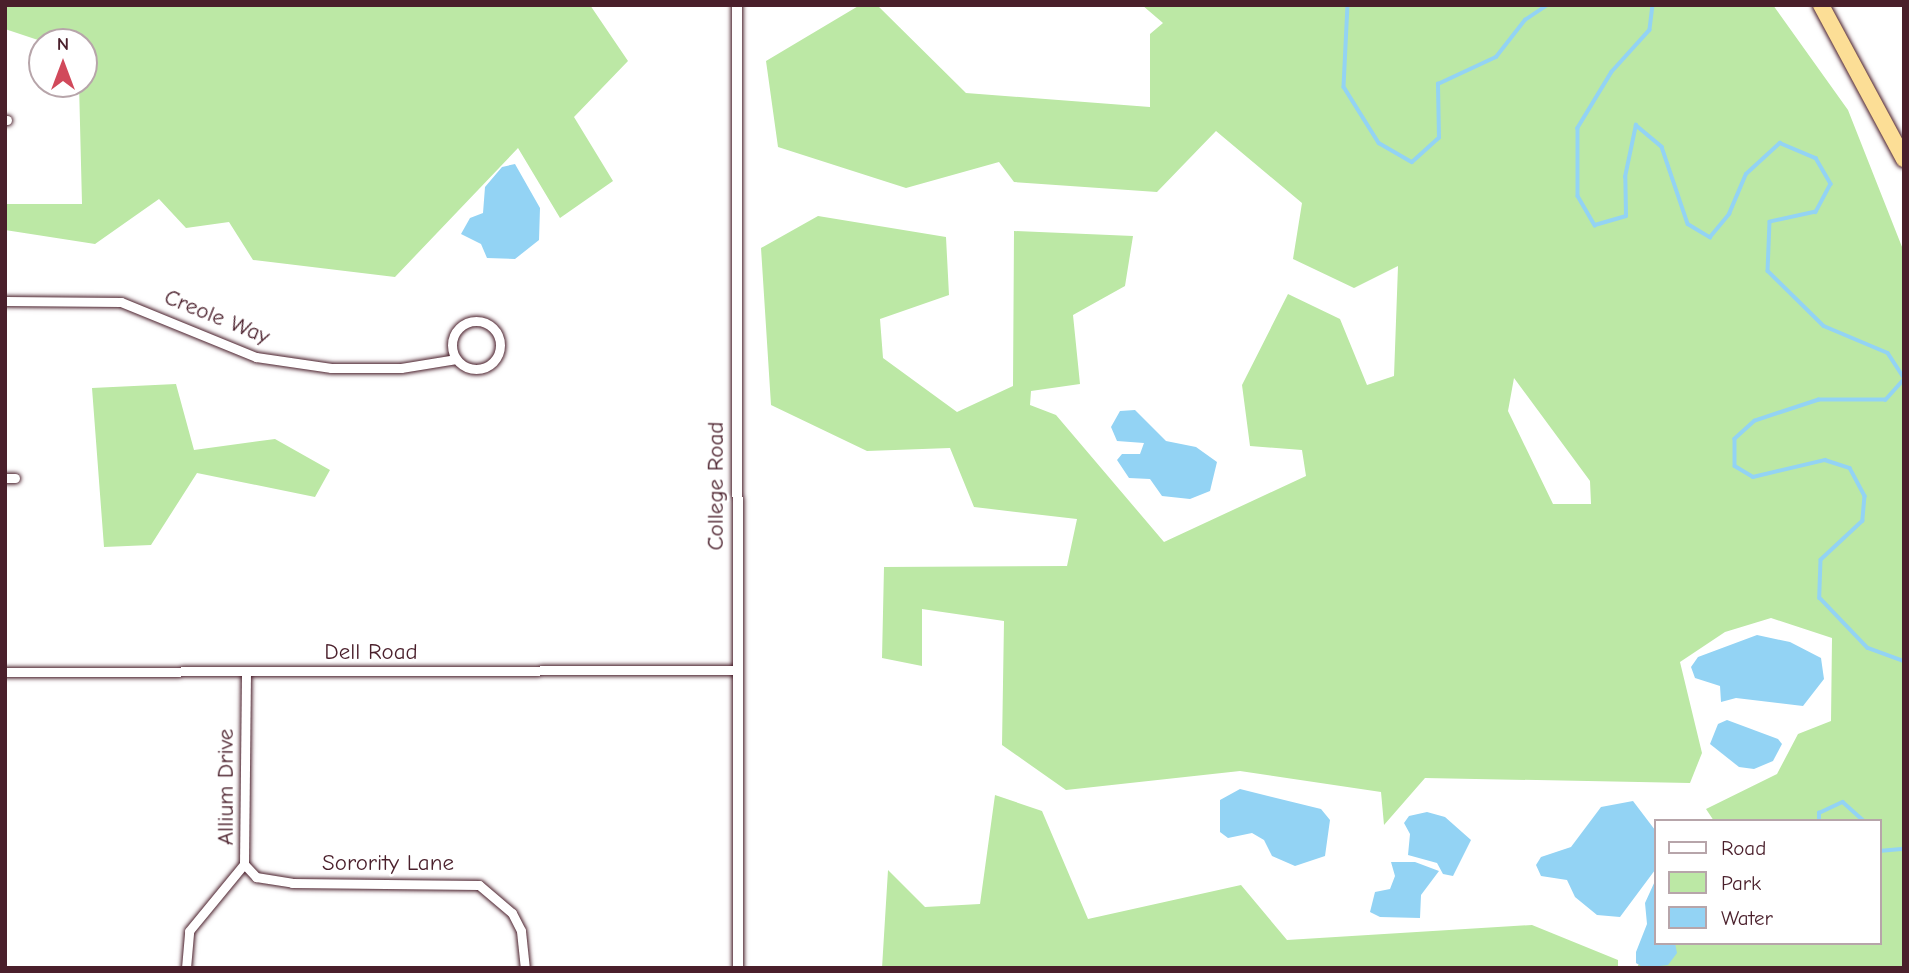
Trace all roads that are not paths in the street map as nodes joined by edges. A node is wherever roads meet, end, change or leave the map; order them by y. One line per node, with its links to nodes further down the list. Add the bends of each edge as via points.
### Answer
1 (737, 5): 6 (street, College Road)
2 (1822, 5): 3 (highway)
3 (1904, 159)
4 (5, 301): 5 (street, Creole Way, via 121,302 256,356 331,368 401,368)
5 (456, 359): 5 (street, Creole Way, via 452,344 458,330 479,321 493,328 500,342 491,364 469,368)
6 (737, 670): 7 (street, Dell Road); 12 (street, College Road)
7 (246, 671): 8 (street, Dell Road); 9 (street, Allium Drive)
8 (5, 672)
9 (244, 864): 10 (street, Allium Drive, via 188,931); 11 (street, Sorority Lane, via 256,877 282,882 479,885 512,913 522,931)
10 (186, 968)
11 (525, 968)
12 (738, 968)

